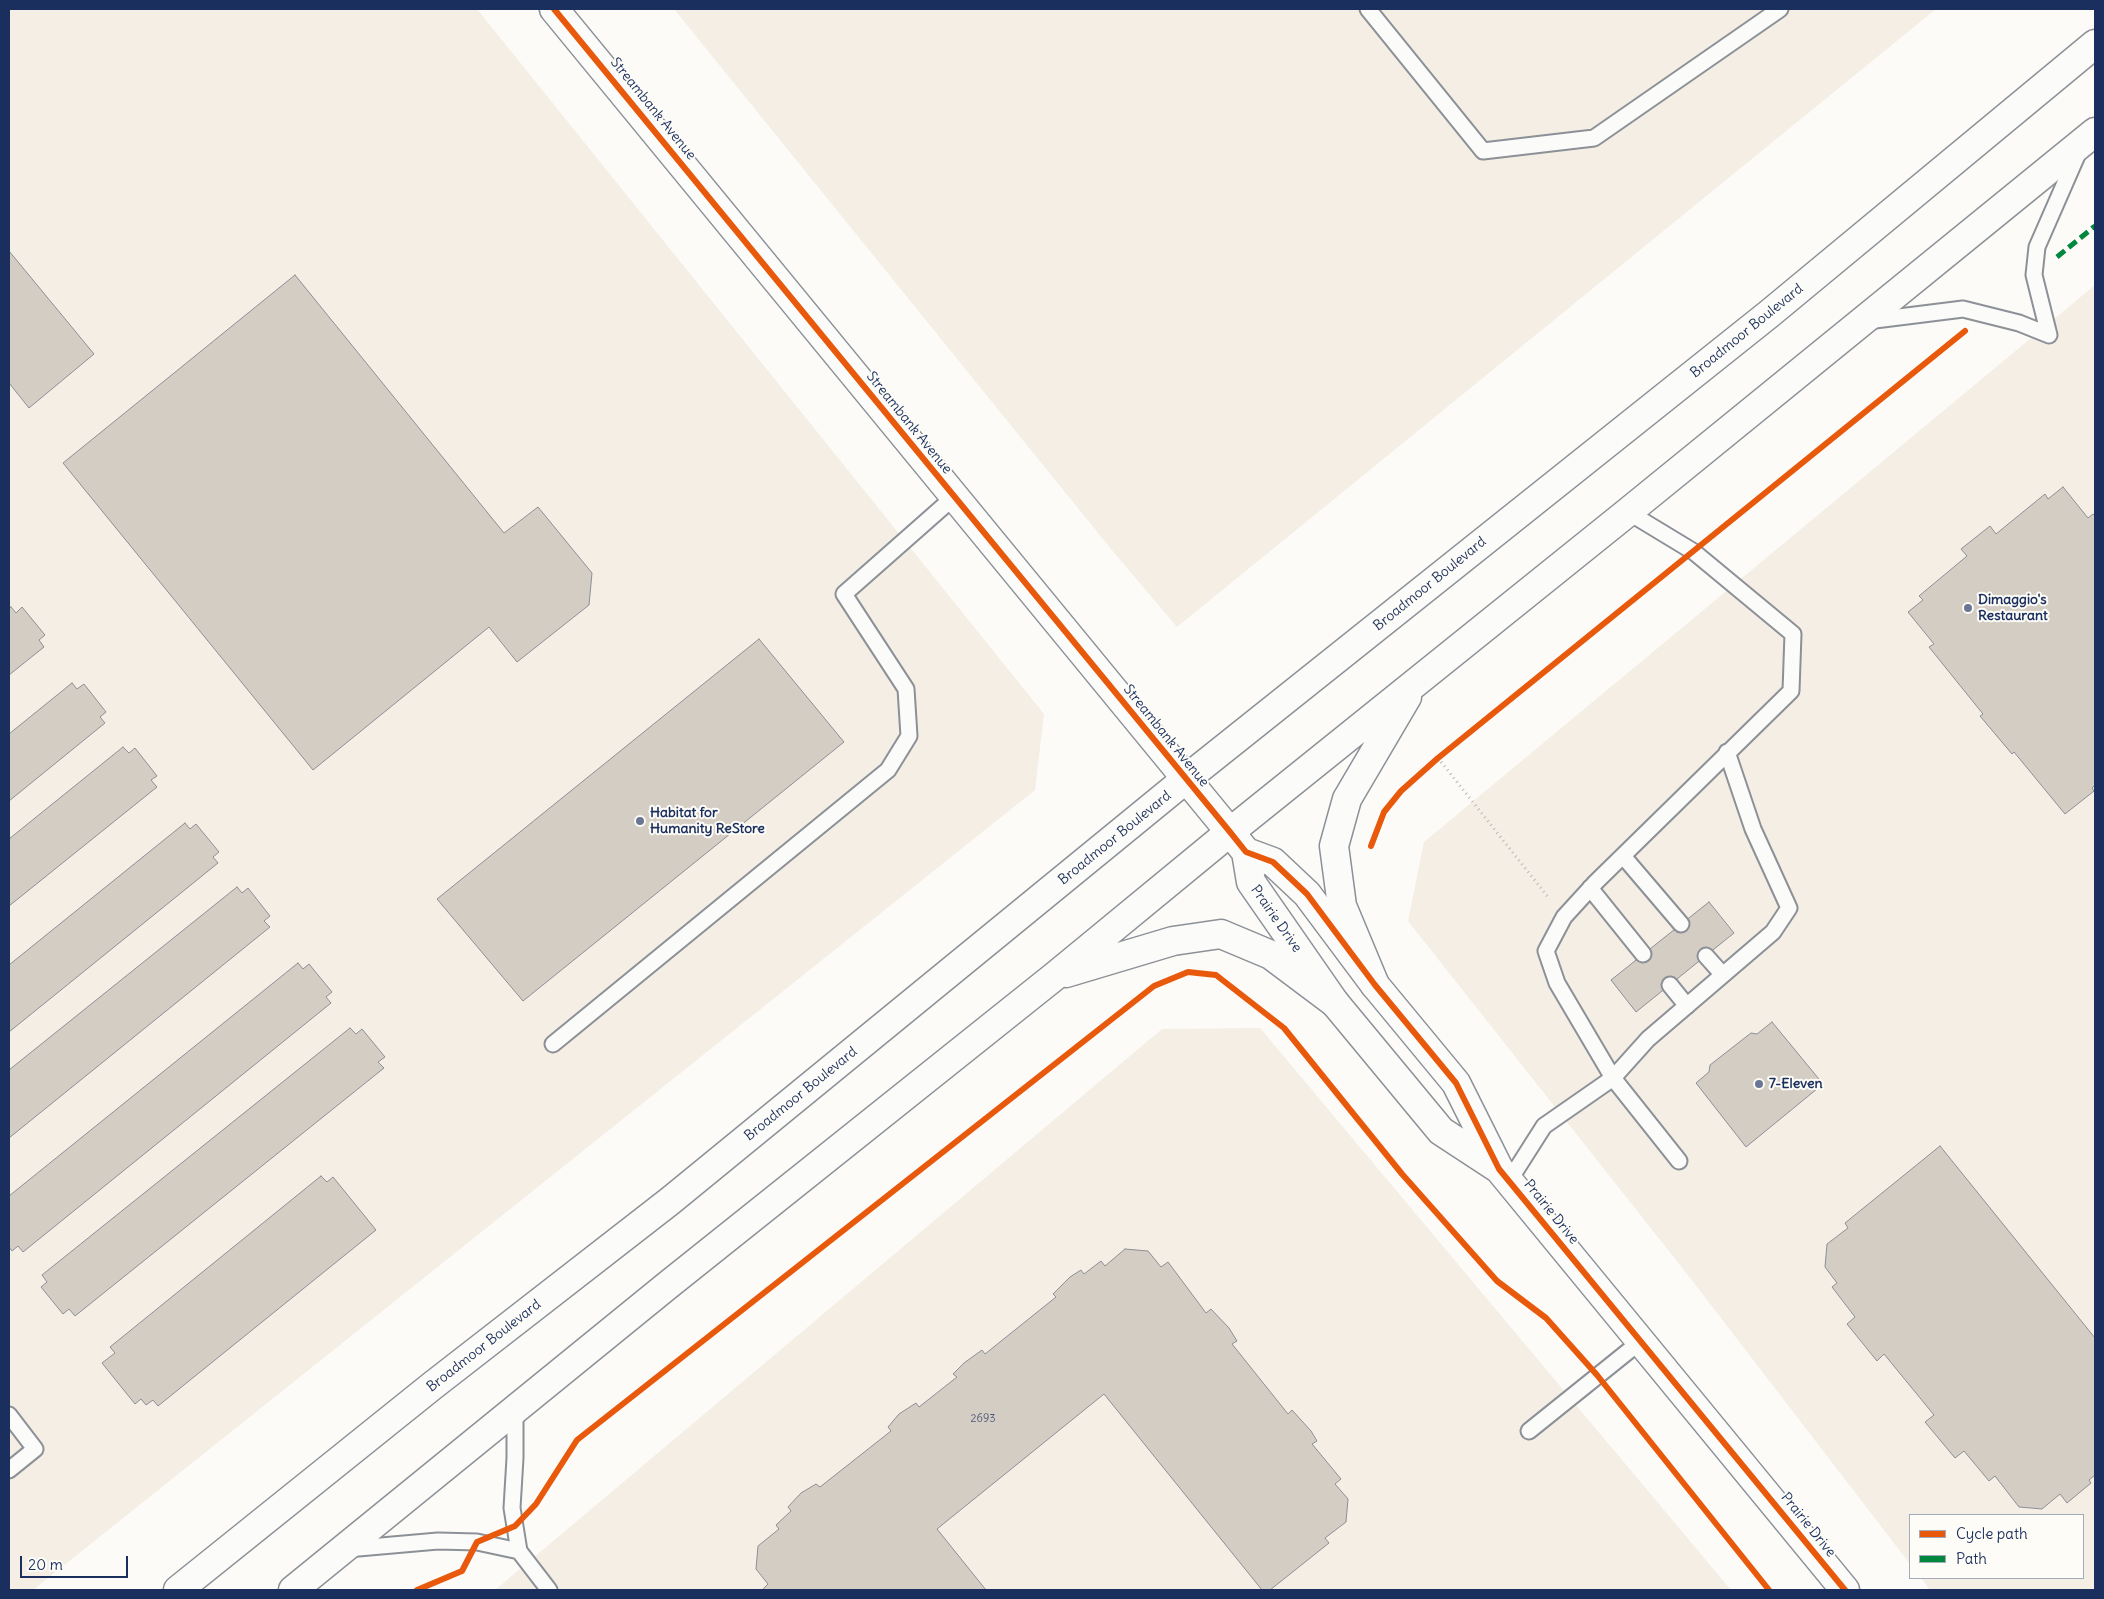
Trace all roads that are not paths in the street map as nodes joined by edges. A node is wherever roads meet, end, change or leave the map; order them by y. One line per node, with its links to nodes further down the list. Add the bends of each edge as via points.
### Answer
1 (554, 9): 7 (main road, Streambank Avenue)
2 (1368, 9): 3 (lane, via 1483,151 1594,138)
3 (1780, 9)
4 (2095, 44): 11 (main road, Broadmoor Boulevard, via 1769,314)
5 (2089, 137): 6 (main road); 6 (lane, via 2036,247 2034,275 2049,335 2019,323 1963,309)
6 (1860, 322): 8 (main road)
7 (954, 497): 11 (main road, Streambank Avenue); 24 (lane, via 844,594 906,689 909,736 888,770)
8 (1628, 512): 9 (main road); 10 (lane, via 1694,552 1793,634 1791,691)
9 (1416, 681): 12 (main road); 20 (main road, via 1347,799 1334,846 1342,906)
10 (1728, 752): 13 (lane); 18 (lane, via 1753,829 1789,908 1773,932)
11 (1186, 779): 12 (main road, Streambank Avenue); 35 (main road, Broadmoor Boulevard, via 670,1200)
12 (1238, 842): 19 (main road); 20 (main road, Prairie Drive, via 1274,862 1307,894); 22 (main road, Prairie Drive, via 1250,882)
13 (1623, 856): 14 (lane); 15 (lane)
14 (1590, 888): 16 (lane); 25 (lane, via 1564,917 1546,951 1558,983)
15 (1681, 924)
16 (1643, 954)
17 (1706, 956): 18 (lane)
18 (1723, 975): 23 (lane)
19 (1055, 976): 22 (main road, via 1173,941 1222,934 1271,955); 29 (main road)
20 (1375, 985): 27 (main road, Prairie Drive, via 1456,1083)
21 (1670, 985): 23 (lane)
22 (1336, 1004): 27 (main road, Prairie Drive, via 1441,1131)
23 (1687, 1006): 25 (lane, via 1648,1039)
24 (553, 1044)
25 (1613, 1078): 26 (lane); 27 (lane, via 1544,1126)
26 (1679, 1161)
27 (1504, 1175): 28 (main road, Prairie Drive)
28 (1641, 1341): 31 (lane); 38 (main road, Prairie Drive)
29 (515, 1410): 33 (main road); 34 (lane, via 512,1508)
30 (9, 1415): 32 (lane, via 35,1449)
31 (1529, 1431)
32 (9, 1470)
33 (343, 1550): 34 (lane, via 438,1541 478,1542); 36 (main road)
34 (518, 1551): 37 (lane)
35 (178, 1590)
36 (293, 1590)
37 (549, 1590)
38 (1845, 1590)

